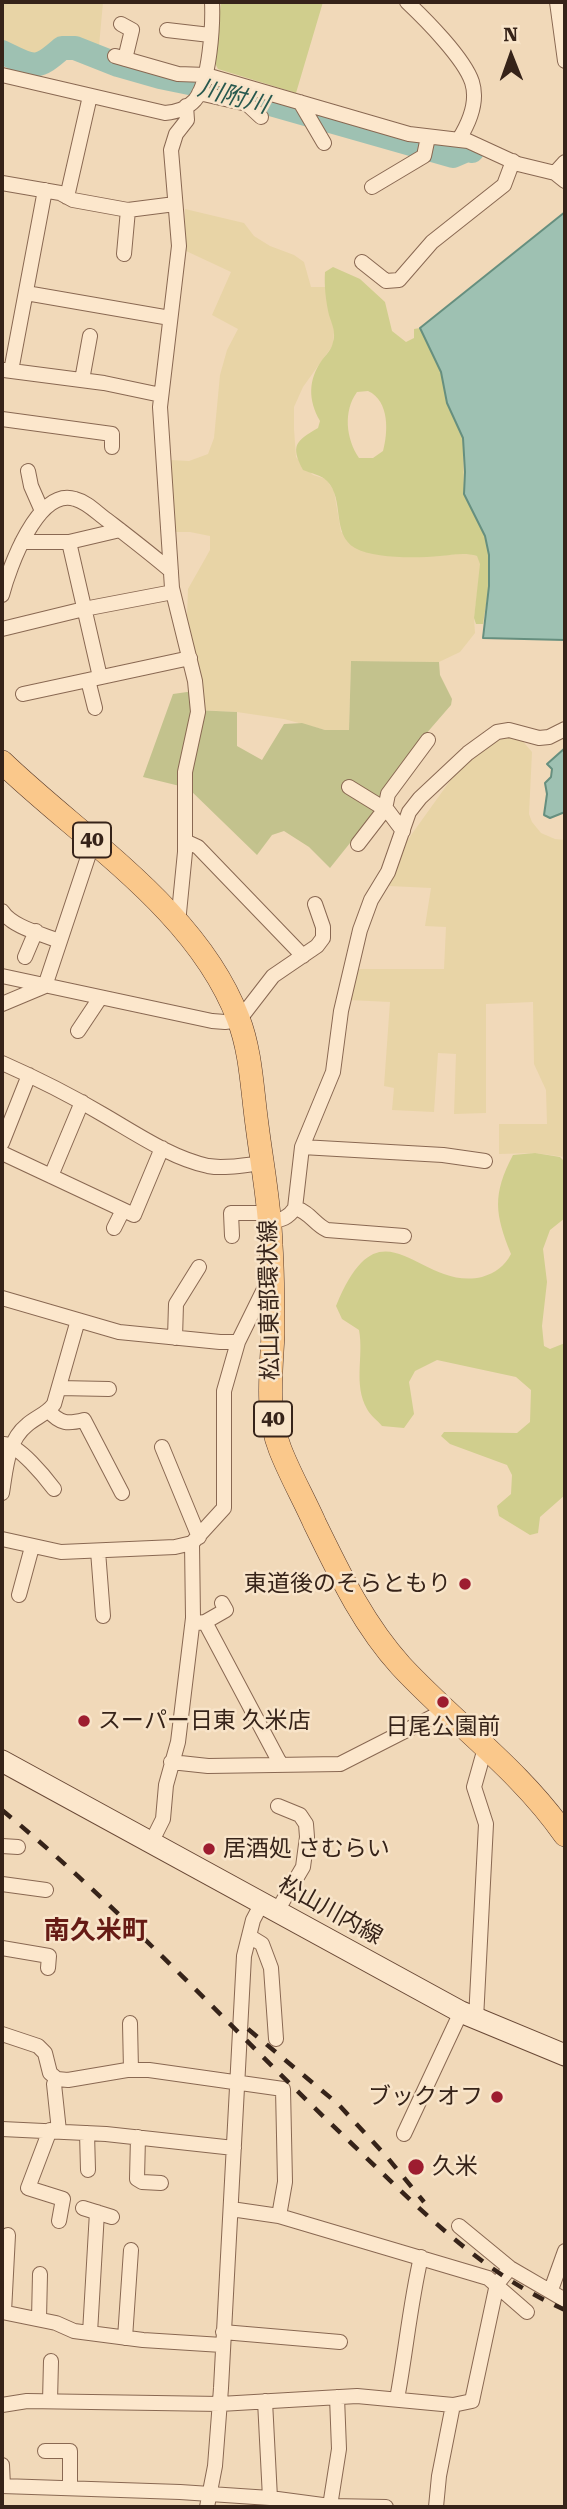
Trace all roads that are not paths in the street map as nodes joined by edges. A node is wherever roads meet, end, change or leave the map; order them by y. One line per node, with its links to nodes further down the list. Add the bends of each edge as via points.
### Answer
1 (212, 2): 6 (street)
2 (407, 2): 14 (street, via 450,47 471,80 474,96)
3 (557, 2): 7 (street)
4 (121, 24): 9 (street, via 132,30 120,58)
5 (167, 30): 6 (street)
6 (210, 35): 9 (street)
7 (565, 61)
8 (2, 75): 10 (street)
9 (202, 84): 11 (street, via 195,100); 12 (street); 13 (street, via 247,104)
10 (90, 96): 11 (street, via 165,113); 22 (street)
11 (186, 106): 23 (street, via 187,120 171,150)
12 (304, 111): 15 (street); 16 (street, via 409,134)
13 (261, 117)
14 (464, 140): 16 (street); 17 (street)
15 (324, 143)
16 (427, 145): 20 (street, via 424,156)
17 (513, 161): 18 (street); 26 (street, via 504,186 432,242 400,281 386,281)
18 (562, 170)
19 (2, 183): 21 (street)
20 (372, 187)
21 (45, 191): 22 (street); 27 (street)
22 (67, 197): 24 (street)
23 (175, 204): 24 (street); 28 (street, via 179,246)
24 (128, 210): 25 (street)
25 (124, 254)
26 (362, 262)
27 (26, 293): 28 (street); 30 (street)
28 (170, 318): 32 (street)
29 (90, 336): 31 (street)
30 (7, 370): 31 (street)
31 (82, 380): 32 (street)
32 (161, 396): 40 (street)
33 (2, 419): 34 (street, via 112,434)
34 (112, 447)
35 (28, 471): 36 (street)
36 (42, 511): 37 (street, via 58,500 76,499); 38 (street)
37 (120, 530): 39 (street); 40 (street)
38 (22, 542): 39 (street); 41 (street)
39 (69, 542): 43 (street)
40 (171, 571): 42 (street)
41 (3, 587)
42 (173, 592): 43 (street); 45 (street)
43 (84, 609): 44 (street); 46 (street)
44 (2, 629)
45 (190, 658): 46 (street); 55 (street, via 198,712 185,772)
46 (94, 678): 47 (street); 48 (street)
47 (23, 694)
48 (95, 708)
49 (565, 729): 54 (street, via 539,738 509,730 484,740 419,798)
50 (428, 740): 53 (street, via 388,794)
51 (2, 762): 56 (main road, 松山東部環状線 / 40)
52 (349, 787): 53 (street)
53 (385, 809): 54 (street); 57 (street)
54 (403, 831): 75 (street, via 360,930 341,1011 333,1072)
55 (185, 841): 60 (street); 63 (street, via 198,847)
56 (93, 842): 60 (main road, 松山東部環状線 / 40); 62 (street)
57 (358, 844)
58 (315, 904): 63 (street, via 323,937)
59 (2, 911): 61 (street)
60 (178, 923): 69 (main road, 松山東部環状線 / 40, via 217,976)
61 (36, 931): 62 (street); 64 (street)
62 (59, 941): 66 (street)
63 (303, 956): 69 (street, via 274,976)
64 (24, 957)
65 (2, 976): 66 (street)
66 (45, 986): 67 (street); 68 (street)
67 (100, 998): 69 (street, via 212,1021); 70 (street)
68 (2, 1004)
69 (239, 1020): 79 (main road, 松山東部環状線 / 40)
70 (78, 1031)
71 (2, 1063): 72 (street)
72 (29, 1075): 73 (street); 74 (street)
73 (82, 1102): 76 (street); 80 (street)
74 (2, 1143)
75 (302, 1147): 78 (street); 81 (street)
76 (162, 1148): 79 (street, via 208,1166); 82 (street, via 134,1215)
77 (2, 1153): 80 (street)
78 (485, 1161)
79 (262, 1163): 83 (main road, 松山東部環状線 / 40)
80 (51, 1176): 82 (street)
81 (295, 1208): 83 (street, via 282,1220); 86 (street, via 306,1211 327,1230)
82 (124, 1210): 84 (street)
83 (270, 1217): 85 (street, via 231,1213); 88 (main road, 松山東部環状線 / 40)
84 (114, 1228)
85 (232, 1236)
86 (404, 1236)
87 (200, 1267): 91 (street, via 176,1304)
88 (273, 1273): 92 (street); 109 (main road, 松山東部環状線 / 40, via 271,1410 280,1448 370,1628)
89 (2, 1298): 90 (street)
90 (78, 1320): 91 (street, via 119,1332); 93 (street)
91 (175, 1338): 92 (street)
92 (238, 1342): 102 (street, via 224,1391 224,1508)
93 (59, 1388): 94 (street); 95 (street)
94 (109, 1389)
95 (49, 1411): 96 (street); 100 (street, via 64,1423 84,1420)
96 (6, 1444): 98 (street); 99 (street)
97 (162, 1447): 102 (street)
98 (54, 1489)
99 (2, 1493)
100 (122, 1493)
101 (2, 1539): 103 (street)
102 (196, 1540): 104 (street, via 175,1547); 108 (street)
103 (32, 1547): 104 (street); 105 (street)
104 (98, 1551): 107 (street)
105 (19, 1595)
106 (222, 1602): 108 (street, via 226,1610)
107 (103, 1616)
108 (199, 1623): 112 (street); 113 (street)
109 (446, 1710): 110 (main road, 松山東部環状線 / 40); 113 (street, via 340,1764)
110 (485, 1748): 115 (main road, 松山東部環状線 / 40, via 508,1767); 125 (street, via 474,1787 486,1824)
111 (2, 1760): 116 (main road, 松山川内線)
112 (171, 1762): 113 (street); 116 (street, via 163,1819)
113 (281, 1765)
114 (278, 1806): 121 (street, via 300,1815 307,1837 303,1867)
115 (565, 1835)
116 (152, 1843): 121 (main road, 松山川内線)
117 (2, 1846): 118 (street)
118 (18, 1847)
119 (2, 1884): 120 (street)
120 (46, 1890)
121 (270, 1907): 122 (street, via 253,1920); 125 (main road, 松山川内線)
122 (249, 1936): 128 (street, via 262,1944 271,1968); 132 (street, via 241,1989)
123 (2, 1948): 124 (street, via 49,1956)
124 (48, 1968)
125 (469, 2016): 129 (main road, 松山川内線); 136 (street)
126 (130, 2023): 130 (street)
127 (2, 2034): 131 (street, via 38,2046)
128 (276, 2039)
129 (565, 2055)
130 (131, 2070): 131 (street); 132 (street)
131 (57, 2079): 134 (street)
132 (238, 2084): 138 (street); 142 (street, via 283,2090 285,2182)
133 (2, 2129): 134 (street)
134 (55, 2131): 135 (street); 144 (street, via 28,2188 62,2199)
135 (87, 2133): 137 (street); 139 (street)
136 (404, 2134)
137 (138, 2137): 138 (street); 140 (street, via 137,2179)
138 (234, 2148): 141 (street)
139 (88, 2170)
140 (161, 2183)
141 (230, 2209): 142 (street); 160 (street)
142 (279, 2216): 149 (street)
143 (112, 2217): 158 (street, via 90,2210)
144 (59, 2221)
145 (459, 2226): 150 (street)
146 (8, 2235): 155 (street)
147 (131, 2250): 159 (street)
148 (565, 2251): 153 (street)
149 (421, 2257): 152 (street); 164 (street)
150 (510, 2268): 152 (street); 153 (street)
151 (40, 2274): 157 (street)
152 (497, 2284): 156 (street); 169 (street, via 472,2401)
153 (551, 2290): 154 (street)
154 (565, 2300)
155 (3, 2312): 157 (street)
156 (527, 2312)
157 (39, 2319): 158 (street)
158 (90, 2333): 159 (street)
159 (125, 2338): 160 (street)
160 (222, 2338): 161 (street); 167 (street)
161 (340, 2342)
162 (51, 2361): 165 (street)
163 (337, 2397): 164 (street); 166 (street); 176 (street)
164 (397, 2399): 169 (street)
165 (50, 2401): 167 (street); 168 (street)
166 (265, 2401): 167 (street); 174 (street)
167 (220, 2403): 175 (street)
168 (2, 2405)
169 (453, 2405): 178 (street)
170 (46, 2451): 173 (street, via 70,2452)
171 (2, 2465): 172 (street)
172 (2, 2486): 173 (street)
173 (69, 2488): 175 (street)
174 (270, 2498): 175 (street); 176 (street)
175 (208, 2501)
176 (336, 2507): 177 (street)
177 (386, 2507)
178 (436, 2507)

